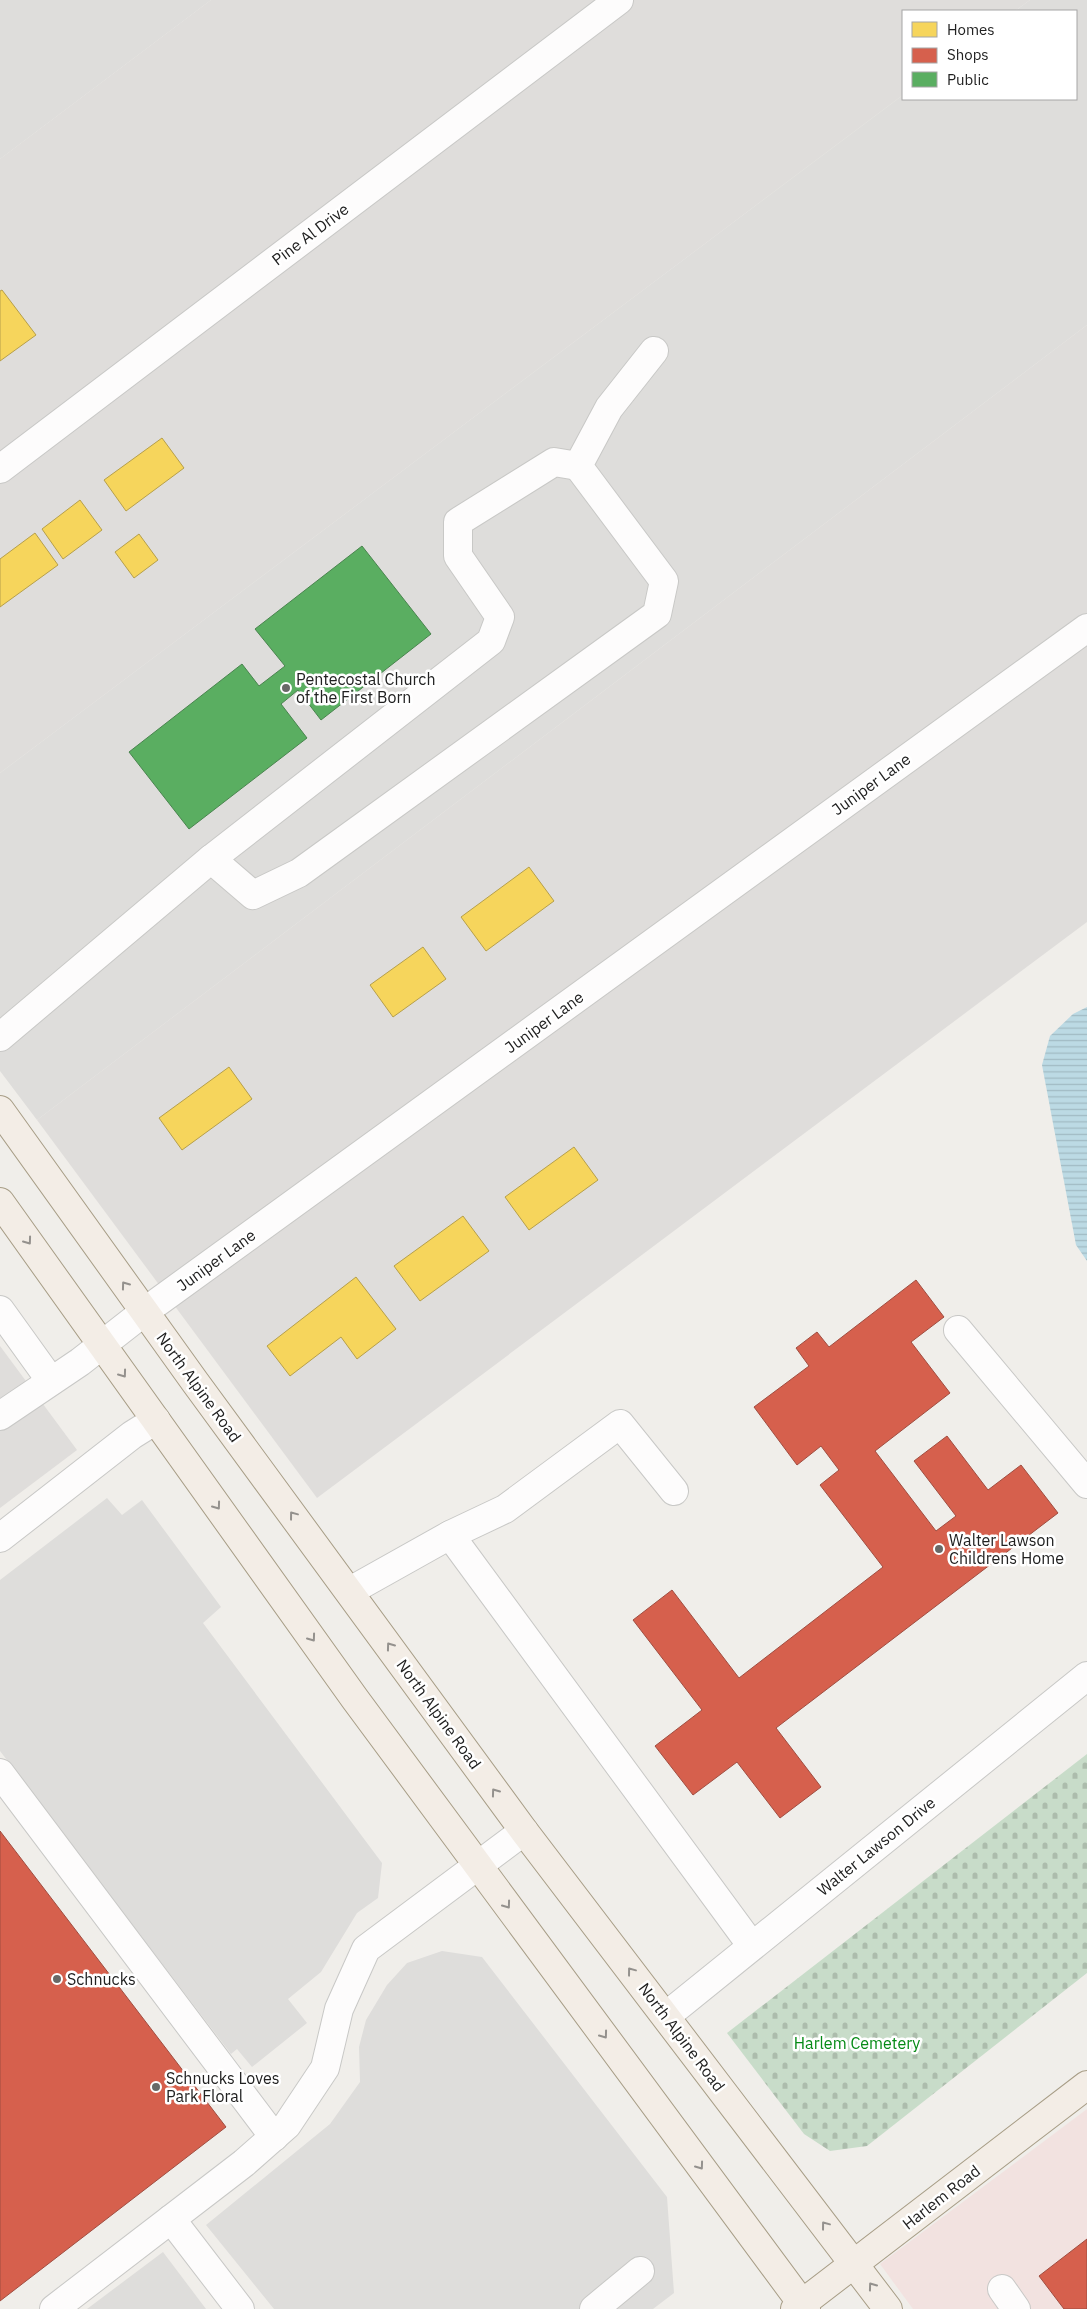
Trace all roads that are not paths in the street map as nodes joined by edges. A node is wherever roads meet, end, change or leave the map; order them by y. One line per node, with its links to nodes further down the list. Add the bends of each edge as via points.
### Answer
1 (619, 0): 4 (street, Pine Al Drive)
2 (654, 351): 3 (street, via 609,408)
3 (578, 466): 6 (street, via 554,462 458,522 458,556 500,617 491,641); 6 (street, via 664,581 658,614 299,873 253,895)
4 (0, 469)
5 (1087, 628): 11 (street, Juniper Lane)
6 (211, 859): 7 (street)
7 (0, 1037)
8 (0, 1110): 11 (main road, North Alpine Road, one-way to 8)
9 (0, 1202): 13 (main road, one-way to 13)
10 (0, 1310): 14 (street)
11 (144, 1312): 13 (street, Juniper Lane); 21 (main road, North Alpine Road, one-way to 11)
12 (958, 1330): 17 (street)
13 (102, 1345): 14 (street, Juniper Lane); 16 (main road, one-way to 16)
14 (51, 1382): 15 (street, Juniper Lane)
15 (0, 1416)
16 (156, 1420): 20 (street, via 132,1435); 25 (main road, one-way to 25)
17 (1087, 1484)
18 (674, 1491): 19 (street, via 620,1424 505,1509)
19 (450, 1535): 21 (street); 26 (street)
20 (0, 1538)
21 (350, 1591): 24 (main road, North Alpine Road, one-way to 21)
22 (1087, 1676): 26 (street, Walter Lawson Drive)
23 (0, 1773): 29 (street)
24 (524, 1831): 25 (street); 27 (main road, North Alpine Road, one-way to 24)
25 (478, 1866): 29 (street, via 366,1949 339,2009 325,2068 287,2125); 33 (main road, one-way to 33)
26 (752, 1946): 27 (street, Walter Lawson Drive)
27 (666, 2016): 31 (main road, North Alpine Road, one-way to 27)
28 (1087, 2085): 31 (main road, Harlem Road)
29 (274, 2137): 30 (street)
30 (171, 2219): 34 (street); 35 (street)
31 (855, 2264): 33 (main road, Harlem Road); 37 (main road, North Alpine Road, one-way to 31)
32 (640, 2271): 36 (street)
33 (801, 2307)
34 (54, 2309)
35 (240, 2309)
36 (594, 2309)
37 (888, 2309)

